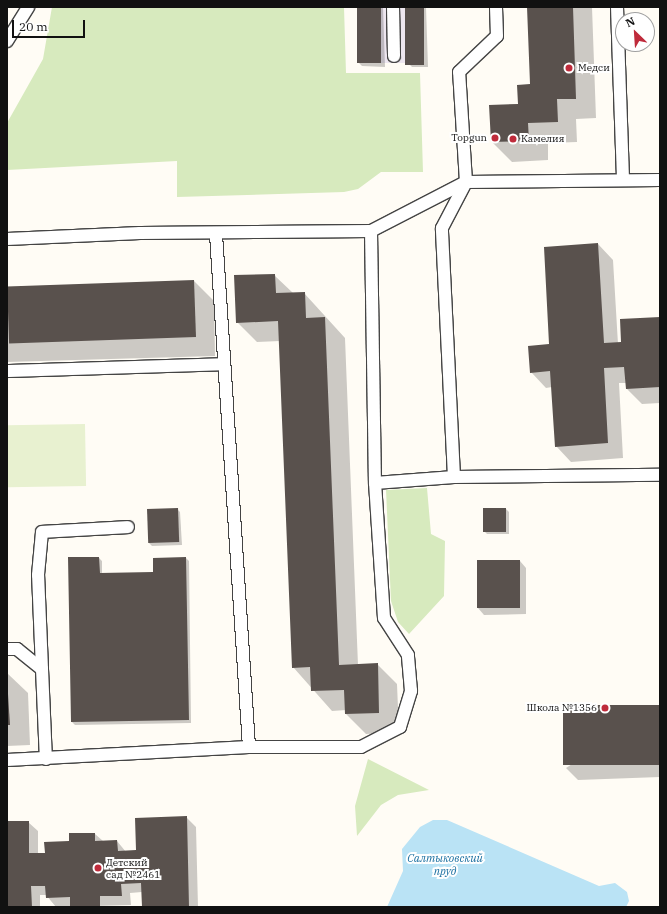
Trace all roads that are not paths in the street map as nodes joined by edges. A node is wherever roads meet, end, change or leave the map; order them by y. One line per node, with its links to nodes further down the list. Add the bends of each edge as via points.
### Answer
1 (28, 7): 5 (lane)
2 (393, 7): 6 (lane)
3 (496, 7): 9 (lane, via 497,36 459,72)
4 (617, 7): 7 (lane)
5 (7, 41)
6 (394, 56)
7 (623, 180): 8 (lane); 9 (lane)
8 (660, 180)
9 (466, 182): 10 (lane); 16 (lane, via 442,228)
10 (371, 230): 11 (lane); 17 (lane)
11 (216, 234): 12 (lane, via 140,233); 13 (lane)
12 (7, 239)
13 (224, 364): 14 (lane); 21 (lane)
14 (7, 371)
15 (660, 475): 16 (lane)
16 (454, 477): 17 (lane)
17 (375, 483): 21 (lane, via 384,618 408,655 411,691 400,727 361,747)
18 (128, 527): 20 (lane, via 42,532 38,575)
19 (7, 649): 20 (lane, via 17,649)
20 (42, 669): 22 (lane)
21 (249, 748): 22 (lane)
22 (46, 759): 23 (lane)
23 (7, 760)

